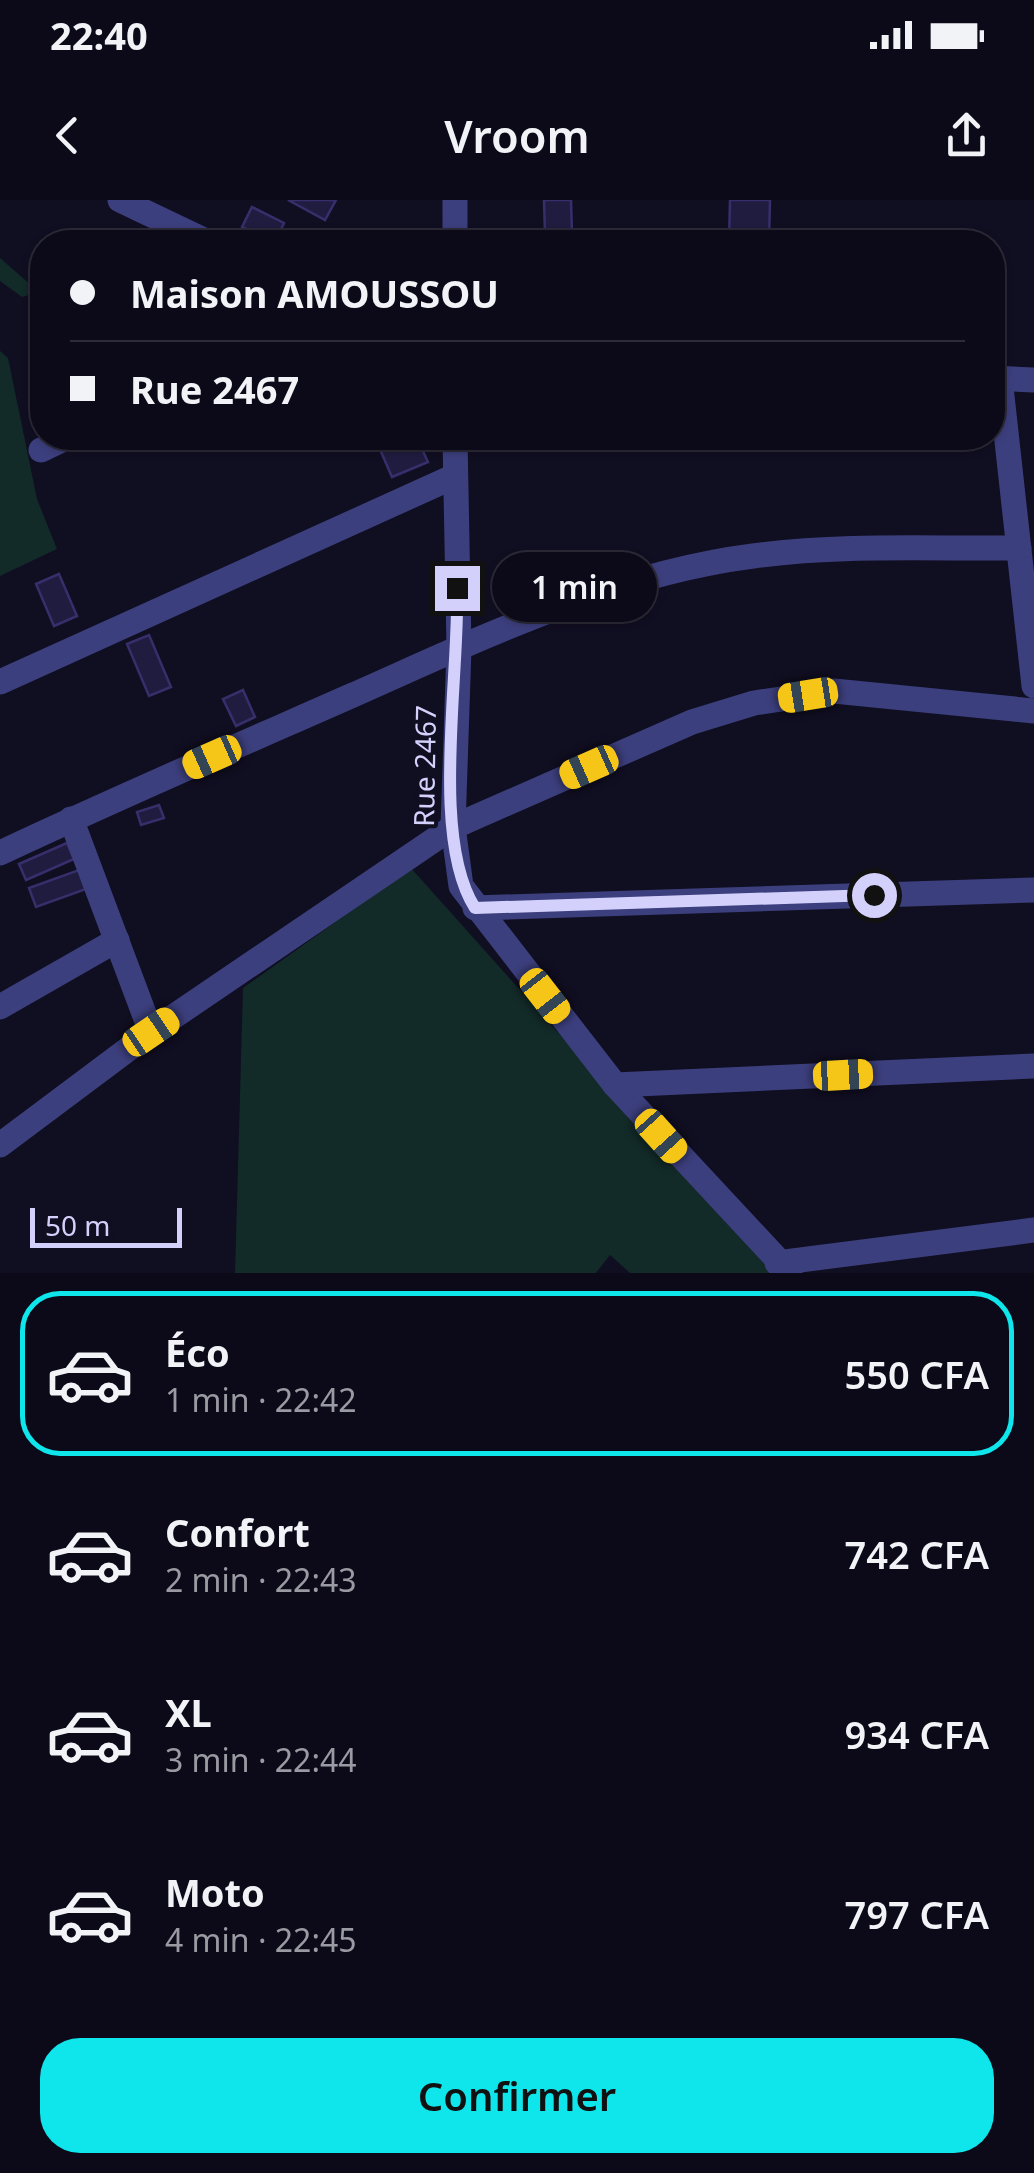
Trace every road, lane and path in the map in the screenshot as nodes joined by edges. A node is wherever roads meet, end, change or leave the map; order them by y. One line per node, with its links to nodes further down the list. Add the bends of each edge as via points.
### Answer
1 (120, 200): 3 (street)
2 (454, 200): 4 (street)
3 (183, 230)
4 (455, 230)
5 (1005, 378): 6 (street)
6 (1034, 380)
7 (1005, 445): 10 (street)
8 (455, 450): 9 (street, Rue 2467)
9 (455, 476): 11 (street, Rue 2467); 12 (street)
10 (1019, 548): 11 (street, via 752,556 598,592); 13 (street)
11 (459, 648): 15 (street); 16 (street, Rue 2467)
12 (0, 682)
13 (1034, 686)
14 (1034, 711): 16 (street, via 834,691 754,703 692,722)
15 (71, 820): 17 (street); 20 (street)
16 (452, 827): 19 (street, Rue 2467, via 461,886); 22 (street)
17 (0, 853)
18 (1034, 890): 19 (street)
19 (475, 908): 24 (street, Rue 2467)
20 (117, 940): 21 (street); 22 (street)
21 (0, 1007)
22 (151, 1032): 25 (street)
23 (1034, 1066): 24 (street)
24 (614, 1085): 27 (street, Rue 2467)
25 (0, 1145)
26 (1034, 1230): 27 (street)
27 (784, 1268)

